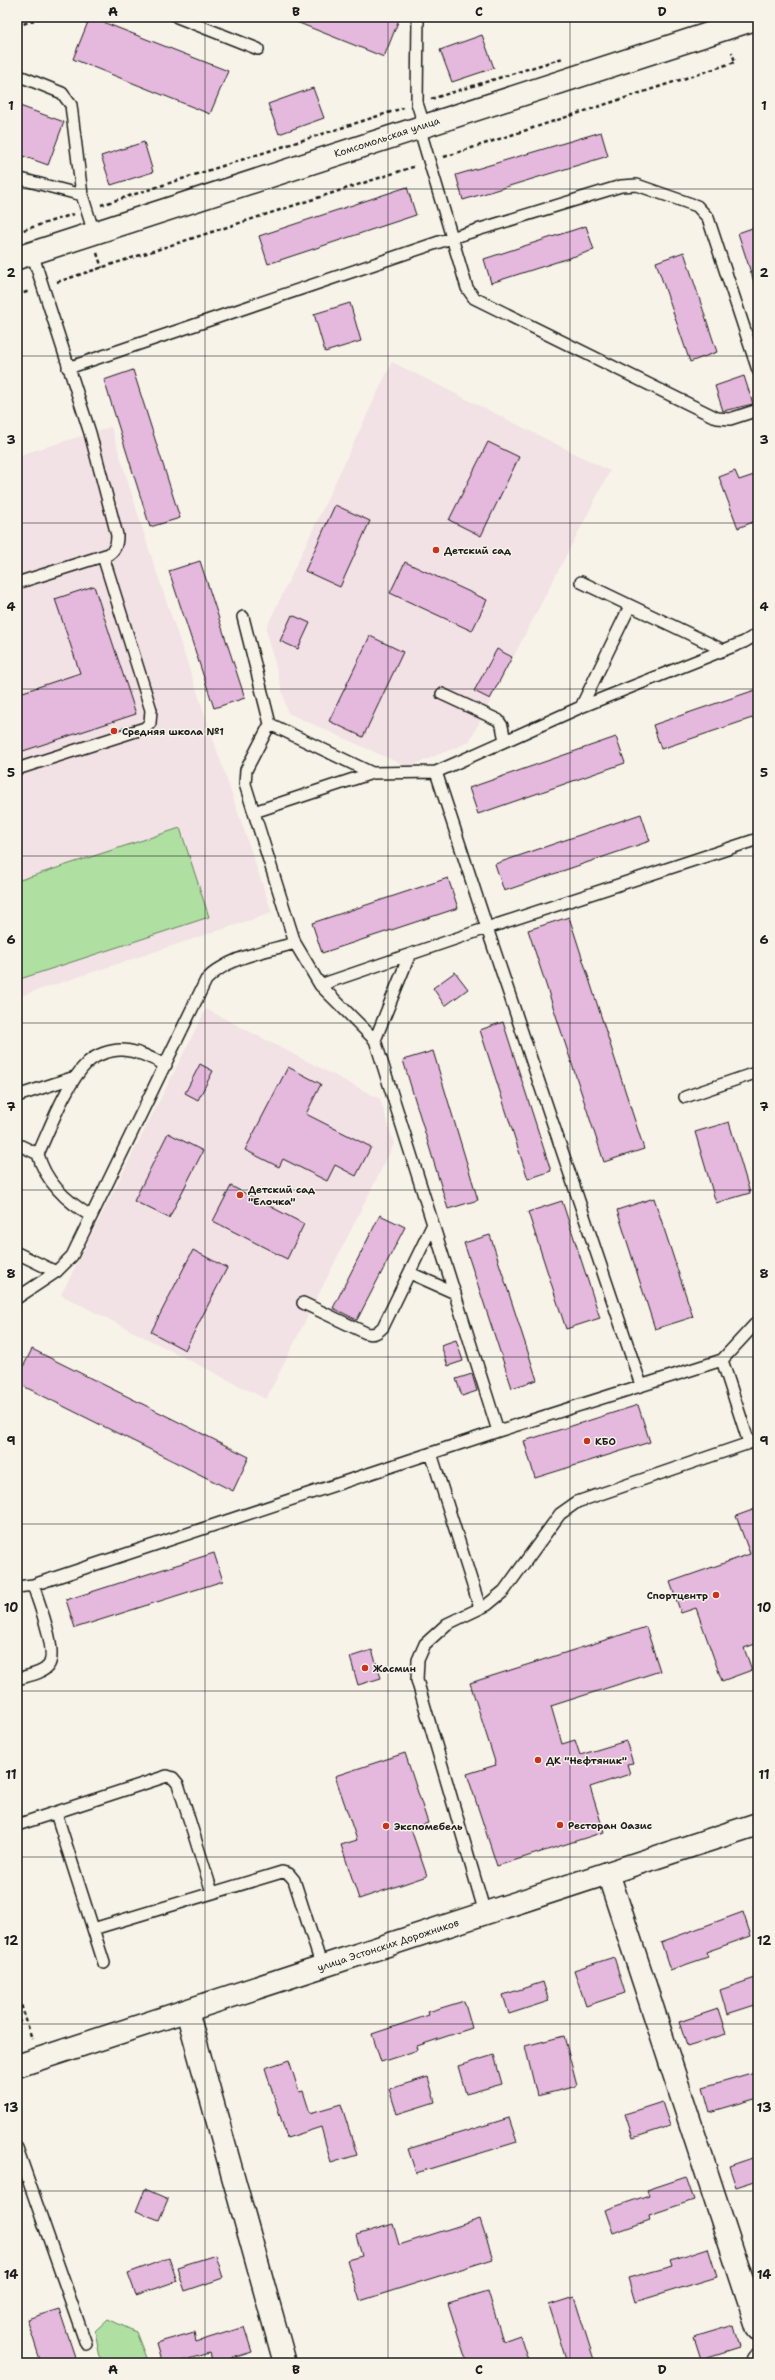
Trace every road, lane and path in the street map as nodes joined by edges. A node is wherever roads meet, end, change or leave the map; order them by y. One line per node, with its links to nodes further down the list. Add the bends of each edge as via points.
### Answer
1 (43, 17): 5 (path)
2 (177, 17): 6 (lane)
3 (418, 17): 10 (lane)
4 (758, 18): 11 (street, Комсомольская улица)
5 (17, 26)
6 (258, 49)
7 (732, 52): 12 (path, via 735,62)
8 (567, 57): 10 (path)
9 (17, 75): 14 (lane, via 62,93 71,105)
10 (417, 103): 11 (lane); 15 (path)
11 (421, 126): 12 (lane); 17 (street, Комсомольская улица)
12 (429, 162): 18 (lane); 20 (path)
13 (17, 178): 14 (lane)
14 (82, 195): 15 (lane)
15 (87, 209): 16 (path); 17 (lane)
16 (17, 232)
17 (94, 233): 19 (street, Комсомольская улица)
18 (451, 238): 22 (lane); 23 (lane, via 621,186 637,185 698,206 708,218); 24 (lane, via 467,288 474,298 718,418 730,419)
19 (25, 256): 20 (lane)
20 (42, 287): 21 (path); 22 (lane)
21 (17, 295)
22 (68, 368): 25 (lane, via 90,433 117,535 114,550)
23 (758, 370)
24 (758, 410)
25 (103, 556): 27 (lane); 36 (lane, via 151,710 150,724 145,728)
26 (581, 582): 28 (lane)
27 (17, 583)
28 (630, 606): 31 (lane); 33 (lane)
29 (243, 617): 34 (lane)
30 (758, 634): 31 (lane)
31 (723, 650): 33 (lane)
32 (442, 694): 35 (lane, via 498,720)
33 (581, 707): 35 (lane)
34 (270, 724): 38 (lane); 39 (lane, via 246,770 245,784)
35 (505, 741): 37 (lane)
36 (17, 769)
37 (436, 772): 38 (lane); 41 (lane)
38 (372, 773): 39 (lane)
39 (254, 812): 42 (lane)
40 (758, 839): 41 (lane)
41 (487, 928): 43 (lane); 63 (lane)
42 (295, 943): 44 (lane); 46 (lane, via 240,958 217,969 206,980)
43 (409, 956): 44 (lane); 45 (lane)
44 (320, 985): 45 (lane)
45 (375, 1040): 54 (lane)
46 (166, 1065): 48 (lane, via 136,1052 123,1050 108,1052 92,1059); 53 (lane)
47 (758, 1072): 50 (lane)
48 (75, 1077): 49 (lane); 52 (lane)
49 (17, 1096)
50 (685, 1097)
51 (17, 1144): 52 (lane)
52 (38, 1154): 53 (lane, via 41,1166 63,1196)
53 (91, 1216): 56 (lane, via 72,1256)
54 (433, 1224): 57 (lane); 58 (lane)
55 (17, 1253): 56 (lane)
56 (56, 1272): 59 (lane)
57 (410, 1273): 58 (lane); 60 (lane, via 383,1328 373,1335)
58 (455, 1293): 64 (lane)
59 (17, 1298)
60 (303, 1303)
61 (758, 1321): 62 (lane)
62 (722, 1360): 63 (lane); 65 (lane)
63 (641, 1385): 64 (lane)
64 (498, 1430): 66 (lane)
65 (753, 1441): 69 (lane, via 577,1502 560,1514 504,1591)
66 (431, 1453): 67 (lane); 69 (lane)
67 (33, 1585): 68 (lane); 70 (lane, via 52,1647 53,1659 48,1667)
68 (17, 1586)
69 (480, 1608): 76 (lane, via 446,1624 425,1644 418,1660 417,1680)
70 (17, 1678)
71 (56, 1812): 73 (lane); 75 (lane, via 167,1776 174,1778); 77 (lane)
72 (758, 1824): 74 (street, улица Эстонских Дорожников)
73 (17, 1825)
74 (608, 1873): 76 (street, улица Эстонских Дорожников); 87 (street)
75 (212, 1892): 77 (lane); 79 (lane, via 274,1873 289,1874 294,1880)
76 (486, 1913): 79 (street, улица Эстонских Дорожников)
77 (93, 1929): 78 (lane)
78 (104, 1963)
79 (322, 1967): 81 (street, улица Эстонских Дорожников)
80 (17, 1992): 82 (path)
81 (187, 2011): 85 (street, улица Эстонских Дорожников); 89 (street)
82 (26, 2020): 83 (path); 84 (path)
83 (17, 2022)
84 (33, 2043)
85 (17, 2066)
86 (17, 2148): 88 (lane)
87 (758, 2329)
88 (86, 2344)
89 (285, 2363)

